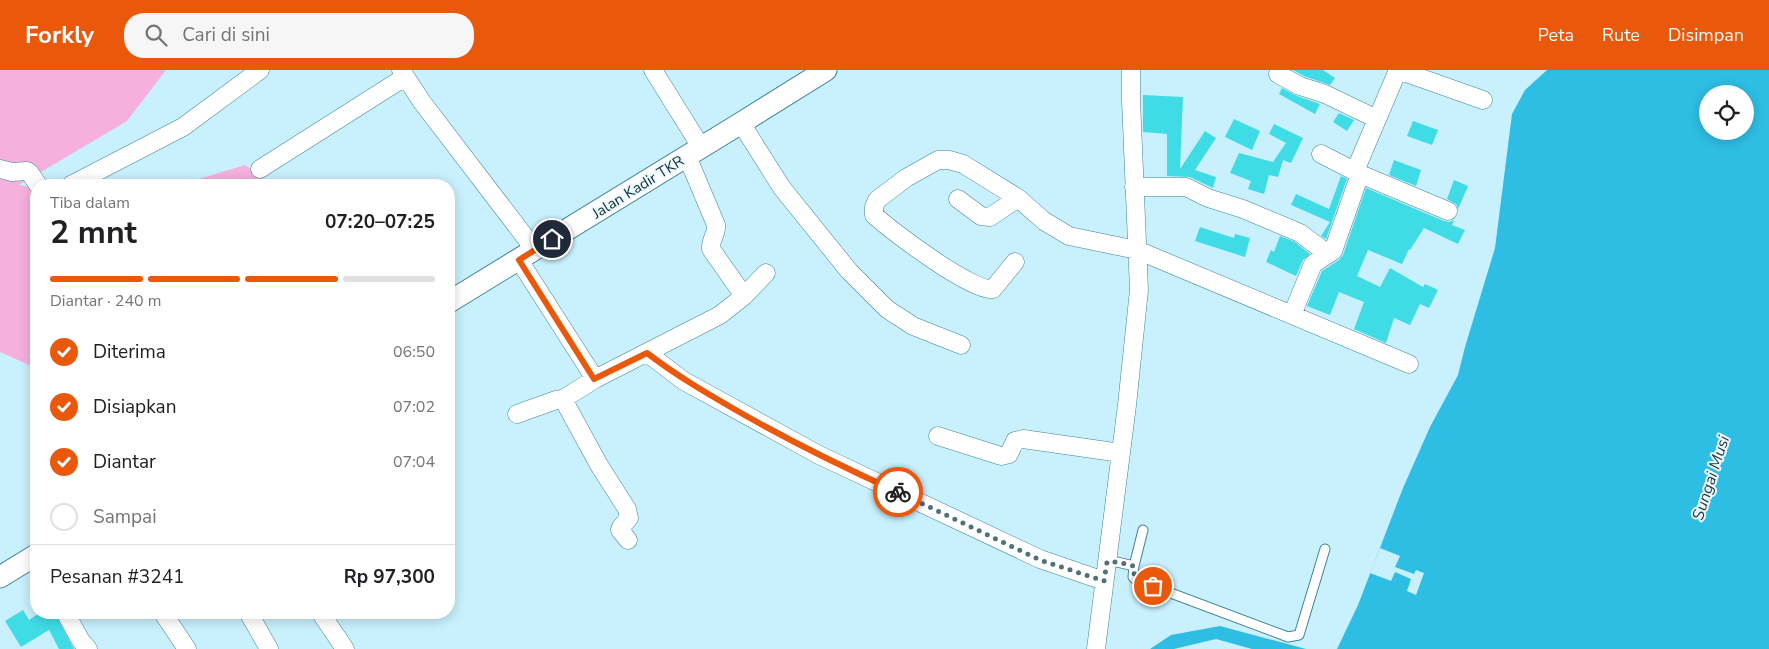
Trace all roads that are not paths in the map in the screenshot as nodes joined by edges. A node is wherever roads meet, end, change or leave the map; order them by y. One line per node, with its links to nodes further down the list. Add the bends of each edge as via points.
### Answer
1 (260, 70): 17 (street, via 183,127)
2 (653, 70): 11 (street)
3 (826, 70): 10 (street, Jalan Kadir TKR)
4 (1398, 70): 8 (street); 9 (street)
5 (403, 73): 14 (street); 24 (street)
6 (1131, 74): 18 (street)
7 (1278, 74): 9 (street)
8 (1483, 100)
9 (1377, 118): 15 (street)
10 (741, 124): 11 (street, Jalan Kadir TKR); 30 (street, via 782,188 848,271 887,309 913,326)
11 (694, 152): 24 (street, Jalan Kadir TKR); 27 (street, via 716,226 711,249)
12 (1321, 154): 15 (street)
13 (0, 169): 16 (street, via 27,171)
14 (260, 169)
15 (1357, 173): 21 (street); 23 (street, via 1333,251)
16 (34, 179)
17 (83, 179)
18 (1134, 187): 22 (street); 23 (street, via 1186,187 1300,233)
19 (1018, 198): 20 (street, via 985,218); 22 (street, via 1044,221 1069,236); 25 (street, via 963,164 938,160 906,178 877,200 874,207 874,215 884,224 940,265 984,288 993,289)
20 (958, 199)
21 (1448, 211)
22 (1137, 250): 29 (street); 37 (street, via 1139,290)
23 (1328, 254): 29 (street, via 1313,264)
24 (527, 255): 28 (street, Jalan Kadir TKR); 33 (street)
25 (1015, 262)
26 (766, 273): 27 (street)
27 (744, 296): 31 (street, via 720,315)
28 (455, 298)
29 (1292, 315): 32 (street)
30 (961, 345)
31 (647, 353): 33 (street); 45 (street, via 684,380 819,455 1040,560)
32 (1409, 364)
33 (594, 379): 34 (street)
34 (563, 399): 35 (street); 39 (street, via 627,509 629,518 620,530)
35 (517, 414)
36 (938, 436): 37 (street, via 1002,456 1009,454 1015,441 1023,439)
37 (1121, 453): 42 (street)
38 (1143, 530): 43 (lane)
39 (628, 540)
40 (1325, 549): 43 (lane, via 1298,635 1288,637 1136,580)
41 (30, 561): 44 (street)
42 (1107, 562): 43 (lane); 45 (street)
43 (1134, 566)
44 (0, 577)
45 (1104, 581): 54 (street)
46 (69, 619): 50 (street)
47 (167, 619): 51 (street)
48 (252, 619): 52 (street)
49 (325, 619): 53 (street)
50 (88, 649)
51 (187, 649)
52 (269, 649)
53 (345, 649)
54 (1096, 649)

